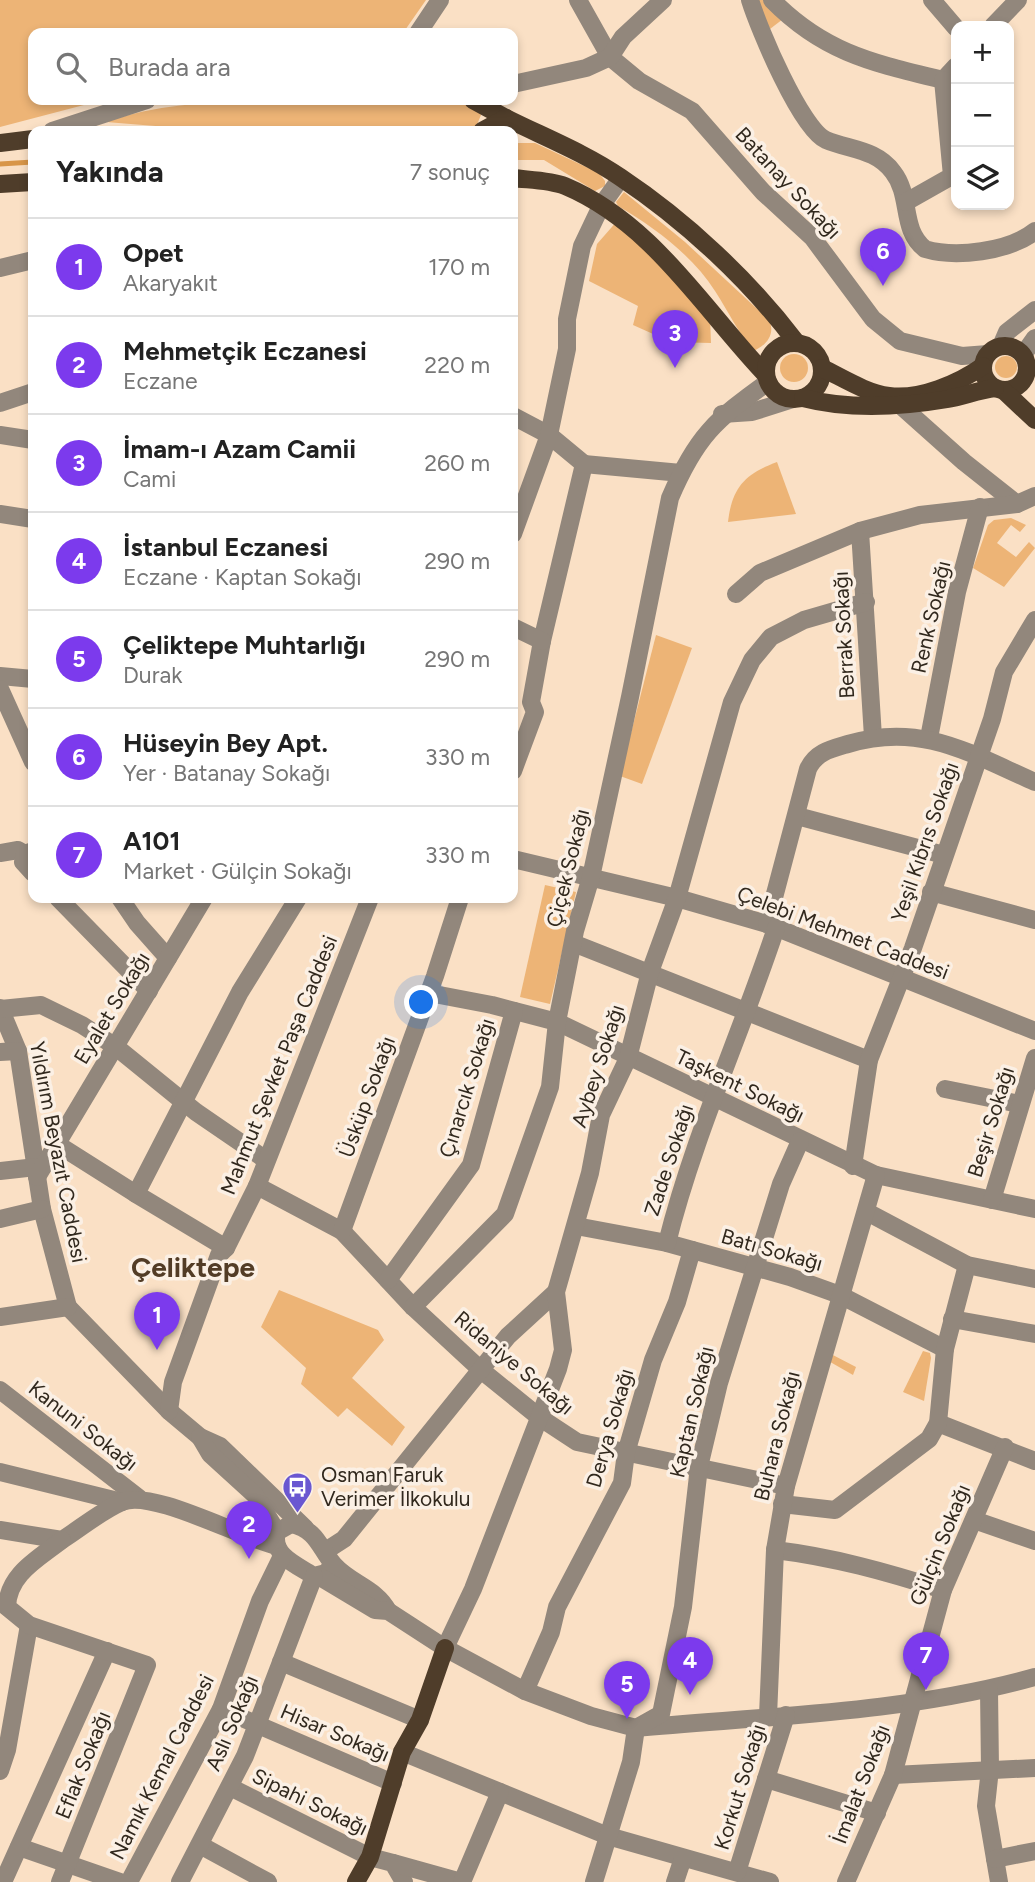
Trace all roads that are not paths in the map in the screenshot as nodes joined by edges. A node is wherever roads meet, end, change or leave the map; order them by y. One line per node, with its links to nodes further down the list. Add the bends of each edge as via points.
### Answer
1 (440, 0): 10 (street)
2 (578, 0): 11 (street, Batanay Sokağı)
3 (663, 0): 11 (street, via 623,37)
4 (750, 0): 26 (street, via 805,121 825,139 884,162 896,175)
5 (772, 0): 13 (street, via 795,24 827,45 865,62)
6 (932, 0): 9 (street)
7 (1018, 0): 8 (street)
8 (998, 21)
9 (951, 22)
10 (421, 28)
11 (610, 57): 14 (street, via 586,68); 34 (street, Batanay Sokağı, via 639,81 692,111 763,192 812,237 873,319 900,341 961,356)
12 (951, 71): 13 (street)
13 (943, 80): 26 (street, via 952,176)
14 (518, 83)
15 (132, 105): 18 (street)
16 (482, 105): 17 (main road)
17 (506, 118): 19 (main road); 22 (main road)
18 (67, 126)
19 (491, 126)
20 (28, 139): 21 (main road)
21 (0, 143)
22 (621, 178): 27 (street); 33 (main road, via 745,282)
23 (518, 179): 27 (main road, via 564,185)
24 (28, 182): 25 (main road)
25 (0, 184)
26 (906, 202): 28 (street, via 915,242 941,254 992,249)
27 (601, 206): 37 (main road, via 634,229 690,285); 48 (street, via 576,266 567,349)
28 (1035, 231)
29 (28, 261): 30 (street)
30 (0, 268)
31 (1035, 310): 34 (street, via 1007,332)
32 (1035, 338): 35 (street)
33 (796, 342): 36 (main road, via 811,348); 37 (main road, via 773,351)
34 (990, 355): 35 (main road, via 1012,346); 36 (main road, via 965,379 889,396); 38 (main road, via 984,376)
35 (1025, 364): 38 (main road, via 1019,385); 39 (main road)
36 (822, 368): 41 (main road, via 818,386)
37 (767, 379): 41 (main road, via 778,394); 44 (street, Çiçek Sokağı)
38 (999, 389): 43 (main road); 46 (main road)
39 (1035, 393)
40 (28, 394): 42 (street)
41 (798, 398): 43 (main road, via 830,405); 44 (street, via 752,412)
42 (0, 403)
43 (899, 404): 53 (street)
44 (722, 414): 51 (street, Çiçek Sokağı)
45 (518, 419): 48 (street)
46 (1035, 420)
47 (0, 435): 49 (street)
48 (549, 435): 50 (street); 57 (street)
49 (28, 439)
50 (584, 464): 51 (street); 63 (street)
51 (681, 472): 78 (street, Çiçek Sokağı, via 670,498)
52 (1035, 496): 53 (street)
53 (1017, 504): 54 (street)
54 (980, 507): 58 (street, via 920,515); 68 (street, Renk Sokağı, via 957,592)
55 (0, 514): 56 (street)
56 (28, 518)
57 (518, 520)
58 (860, 531): 59 (street, via 760,573); 60 (street, Berrak Sokağı)
59 (736, 594)
60 (866, 602): 67 (street, Berrak Sokağı); 80 (street, Aybey Sokağı, via 804,620 771,637 751,660 732,702)
61 (1035, 620): 70 (street, Yeşil Kıbrıs Sokağı, via 1004,672)
62 (518, 629): 63 (street)
63 (542, 641): 71 (street, via 531,702 535,712)
64 (0, 676): 65 (street)
65 (28, 679)
66 (0, 689): 69 (street)
67 (873, 737): 68 (street); 73 (street, Zade Sokağı, via 824,751 813,759)
68 (929, 738): 70 (street)
69 (28, 751)
70 (978, 757): 72 (street); 76 (street, Yeşil Kıbrıs Sokağı)
71 (518, 758)
72 (1035, 782)
73 (797, 816): 76 (street); 88 (street, Zade Sokağı)
74 (28, 852): 75 (street)
75 (0, 853)
76 (944, 855): 79 (street, Yeşil Kıbrıs Sokağı)
77 (518, 860): 78 (street, Çelebi Mehmet Caddesi)
78 (591, 877): 80 (street, Çelebi Mehmet Caddesi); 89 (street, Çiçek Sokağı)
79 (932, 892): 87 (street); 92 (street, Yeşil Kıbrıs Sokağı)
80 (677, 898): 88 (street, Çelebi Mehmet Caddesi); 91 (street, Aybey Sokağı)
81 (63, 903): 93 (street)
82 (123, 903): 90 (street)
83 (201, 903): 90 (street, Eyalet Sokağı)
84 (295, 903): 108 (street, via 240,992)
85 (368, 903): 112 (street, Mahmut Şevket Paşa Caddesi)
86 (458, 903): 94 (street, Üsküp Sokağı)
87 (1034, 915)
88 (771, 926): 92 (street, Çelebi Mehmet Caddesi); 97 (street, Zade Sokağı)
89 (573, 943): 91 (street); 98 (street, Çiçek Sokağı)
90 (168, 958): 93 (street, Eyalet Sokağı)
91 (650, 972): 97 (street); 103 (street, Aybey Sokağı)
92 (899, 978): 99 (street, Çelebi Mehmet Caddesi); 105 (street, Yeşil Kıbrıs Sokağı)
93 (149, 991): 100 (street, Eyalet Sokağı)
94 (429, 993): 96 (street, Taşkent Sokağı); 125 (street, Üsküp Sokağı)
95 (0, 1008): 100 (street, via 41,1005); 101 (street, Yıldırım Beyazıt Caddesi)
96 (514, 1011): 98 (street, Taşkent Sokağı); 132 (street, Çınarcık Sokağı, via 471,1165)
97 (748, 1014): 105 (street); 107 (street, Zade Sokağı)
98 (556, 1022): 103 (street, Taşkent Sokağı); 136 (street, Çiçek Sokağı, via 550,1087 505,1214)
99 (1035, 1031)
100 (116, 1047): 108 (street); 111 (street, Eyalet Sokağı)
101 (18, 1051): 102 (street); 115 (street, Yıldırım Beyazıt Caddesi)
102 (0, 1052)
103 (628, 1058): 107 (street, Taşkent Sokağı); 124 (street, Aybey Sokağı, via 601,1115)
104 (1035, 1058): 109 (street, Beşir Sokağı)
105 (869, 1060): 113 (street, Yeşil Kıbrıs Sokağı)
106 (945, 1089): 109 (street)
107 (713, 1098): 110 (street, Taşkent Sokağı); 126 (street, Zade Sokağı, via 682,1180)
108 (183, 1102): 112 (street); 118 (street)
109 (1019, 1104): 119 (street, Beşir Sokağı)
110 (800, 1141): 113 (street, Taşkent Sokağı); 130 (street, Kaptan Sokağı, via 780,1184)
111 (57, 1144): 115 (street, Eyalet Sokağı); 118 (street)
112 (266, 1160): 117 (street, Mahmut Şevket Paşa Caddesi)
113 (853, 1166): 116 (street, Taşkent Sokağı)
114 (0, 1171): 115 (street)
115 (37, 1172): 120 (street, Yıldırım Beyazıt Caddesi)
116 (876, 1175): 119 (street, Taşkent Sokağı); 122 (street, Buhara Sokağı)
117 (257, 1186): 125 (street, Ridaniye Sokağı); 127 (street, Mahmut Şevket Paşa Caddesi)
118 (136, 1194): 127 (street)
119 (992, 1200): 121 (street, Taşkent Sokağı)
120 (42, 1209): 123 (street); 135 (street, Yıldırım Beyazıt Caddesi)
121 (1035, 1209)
122 (867, 1212): 129 (street); 134 (street, Buhara Sokağı)
123 (0, 1219)
124 (576, 1226): 126 (street, Batı Sokağı); 133 (street, Aybey Sokağı)
125 (342, 1231): 132 (street, Ridaniye Sokağı)
126 (667, 1243): 128 (street, Batı Sokağı)
127 (226, 1248): 143 (street, Mahmut Şevket Paşa Caddesi, via 219,1255 173,1382)
128 (692, 1250): 130 (street, Batı Sokağı); 148 (street, Derya Sokağı)
129 (967, 1265): 131 (street); 138 (street)
130 (755, 1268): 134 (street, Batı Sokağı); 150 (street, Kaptan Sokağı, via 719,1382)
131 (1035, 1279)
132 (388, 1280): 136 (street, Ridaniye Sokağı)
133 (555, 1292): 141 (street, via 508,1336); 144 (street, Aybey Sokağı, via 563,1350)
134 (840, 1295): 140 (street, Batı Sokağı); 152 (street, Buhara Sokağı)
135 (68, 1307): 137 (street); 143 (street)
136 (413, 1307): 141 (street, Ridaniye Sokağı)
137 (0, 1317)
138 (952, 1319): 139 (street); 140 (street)
139 (1035, 1334)
140 (945, 1349): 145 (street)
141 (481, 1370): 144 (street, Ridaniye Sokağı); 162 (street)
142 (0, 1390): 153 (street, Kanuni Sokağı)
143 (169, 1411): 146 (street)
144 (539, 1417): 148 (street, Ridaniye Sokağı, via 577,1442); 166 (street, Aybey Sokağı, via 473,1589)
145 (938, 1423): 147 (street); 154 (street, via 929,1439 835,1510)
146 (200, 1437): 156 (street, via 220,1447); 160 (street, via 210,1454 255,1494)
147 (1005, 1447): 149 (street); 155 (street, Gülçin Sokağı)
148 (626, 1453): 150 (street, Ridaniye Sokağı); 171 (street, Derya Sokağı, via 621,1483 557,1607)
149 (1035, 1461)
150 (699, 1467): 152 (street, Ridaniye Sokağı); 178 (street, Kaptan Sokağı, via 684,1607 668,1692 661,1714)
151 (0, 1472): 153 (street)
152 (786, 1486): 154 (street, Buhara Sokağı)
153 (131, 1500): 158 (street); 160 (street)
154 (782, 1504): 161 (street, Buhara Sokağı)
155 (974, 1520): 159 (street); 163 (street, Gülçin Sokağı)
156 (305, 1528): 160 (street, via 291,1524); 162 (street)
157 (0, 1530): 158 (street)
158 (62, 1540): 164 (street)
159 (1035, 1541)
160 (278, 1543): 162 (street); 173 (street, Namık Kemal Caddesi)
161 (775, 1550): 163 (street, via 875,1568); 175 (street, Buhara Sokağı)
162 (323, 1567): 166 (street, via 374,1610 388,1611); 168 (street, Aslı Sokağı)
163 (943, 1590): 172 (street, Gülçin Sokağı)
164 (4, 1592): 165 (street, via 7,1607)
165 (29, 1625): 167 (street); 182 (street)
166 (445, 1648): 171 (street); 176 (main road)
167 (107, 1651): 191 (street); 197 (street, Eflak Sokağı, via 147,1665)
168 (281, 1662): 176 (street); 177 (street, Aslı Sokağı)
169 (1035, 1677): 170 (street)
170 (989, 1690): 172 (street); 181 (street)
171 (525, 1691): 178 (street)
172 (915, 1702): 174 (street); 183 (street, İmalat Sokağı)
173 (221, 1709): 177 (street, Hisar Sokağı); 201 (street, Namık Kemal Caddesi)
174 (786, 1715): 175 (street); 184 (street, Korkut Sokağı)
175 (768, 1716): 178 (street)
176 (419, 1720): 179 (main road)
177 (258, 1725): 185 (street, Hisar Sokağı); 186 (street, Aslı Sokağı)
178 (636, 1728): 189 (street, via 631,1762)
179 (402, 1752): 185 (main road); 187 (street)
180 (1035, 1768): 181 (street)
181 (990, 1769): 183 (street); 195 (street, via 986,1806)
182 (0, 1771)
183 (893, 1775): 188 (street, İmalat Sokağı)
184 (766, 1779): 188 (street); 198 (street, Korkut Sokağı)
185 (393, 1783): 193 (main road)
186 (230, 1787): 190 (street, Aslı Sokağı); 193 (street, Sipahi Sokağı)
187 (500, 1792): 189 (street); 206 (street)
188 (877, 1813): 210 (street, İmalat Sokağı)
189 (608, 1836): 194 (street); 207 (street)
190 (200, 1845): 202 (street, Aslı Sokağı); 203 (street)
191 (19, 1847): 197 (street); 199 (street)
192 (1035, 1851): 195 (street)
193 (370, 1857): 196 (street, Sipahi Sokağı); 204 (main road)
194 (683, 1858): 198 (street); 208 (street)
195 (995, 1859): 211 (street)
196 (393, 1863): 205 (street); 206 (street, Sipahi Sokağı)
197 (63, 1874): 200 (street)
198 (743, 1876): 209 (street)
199 (3, 1882)
200 (120, 1882)
201 (129, 1882)
202 (180, 1882)
203 (268, 1882)
204 (356, 1882)
205 (404, 1882)
206 (462, 1882)
207 (594, 1882)
208 (675, 1882)
209 (770, 1882)
210 (846, 1882)
211 (999, 1882)

